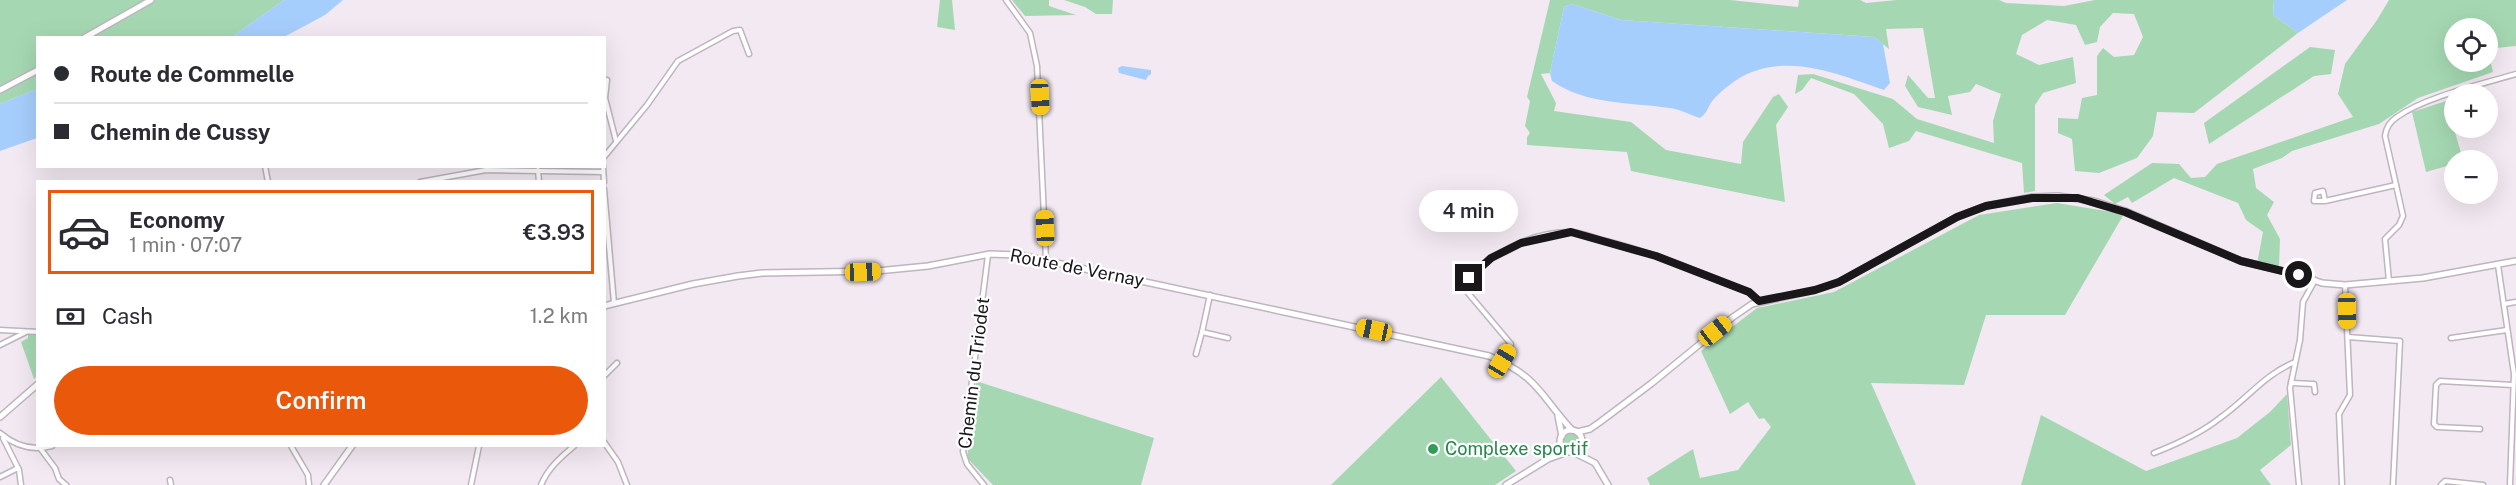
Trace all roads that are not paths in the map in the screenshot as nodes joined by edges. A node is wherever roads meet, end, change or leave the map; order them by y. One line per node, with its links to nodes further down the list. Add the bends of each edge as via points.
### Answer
1 (151, 0): 3 (street)
2 (1006, 0): 22 (street, via 1030,33 1037,66)
3 (88, 36)
4 (749, 54): 11 (street, via 740,30 691,52 678,61)
5 (36, 71): 9 (street)
6 (2516, 74): 18 (street, via 2397,116 2385,136)
7 (607, 80): 8 (street)
8 (606, 89)
9 (0, 90)
10 (606, 102): 11 (street)
11 (616, 142): 12 (street)
12 (606, 154)
13 (483, 169): 15 (street); 16 (street)
14 (603, 169): 15 (street)
15 (538, 170): 17 (street)
16 (429, 180)
17 (539, 180)
18 (2396, 185): 19 (street); 26 (street, via 2403,216 2385,239)
19 (2325, 201)
20 (606, 210): 28 (street)
21 (988, 255): 22 (street, Route de Vernay); 33 (street, Route de Vernay, via 877,271 738,276); 84 (street, Chemin du Triodet, via 963,453)
22 (1046, 260): 30 (street, Route de Vernay)
23 (2516, 261): 24 (street)
24 (2498, 265): 26 (street); 34 (street)
25 (2315, 280): 29 (street); 31 (street, via 2241,261 2107,205 2052,196 1974,210 1839,282); 47 (street, via 2303,302)
26 (2389, 282): 29 (street)
27 (606, 283): 28 (street)
28 (613, 285): 33 (street)
29 (2345, 285): 41 (street)
30 (1210, 295): 40 (street); 46 (street, Route de Vernay, via 1472,351)
31 (1759, 301): 46 (street, via 1749,292 1623,246 1571,232 1546,236 1491,258 1463,287 1510,344); 56 (street, via 1733,316)
32 (2516, 302): 34 (street)
33 (614, 303): 35 (street, Route de Vernay)
34 (2504, 304): 37 (street)
35 (606, 305)
36 (1, 330): 38 (street)
37 (2508, 330): 43 (street); 51 (street)
38 (27, 332): 39 (street); 44 (street)
39 (36, 332)
40 (1202, 332): 42 (street); 45 (street)
41 (2348, 337): 88 (street, via 2350,395 2339,414); 89 (street, via 2400,341)
42 (1228, 338)
43 (2451, 338)
44 (0, 345)
45 (1196, 354)
46 (1502, 361): 54 (street, Route de Vernay, via 1536,384)
47 (2295, 362): 50 (street); 71 (street, via 2272,372 2221,418 2183,442)
48 (617, 363): 49 (street)
49 (606, 374)
50 (2291, 383): 53 (street, via 2314,384); 87 (street)
51 (2513, 385): 57 (street, via 2440,381 2436,385 2434,424); 92 (street)
52 (36, 386): 55 (street)
53 (2315, 392)
54 (1558, 415): 58 (street, Route de Vernay); 60 (street, Route de Vernay)
55 (0, 417)
56 (1590, 429): 58 (street); 62 (street)
57 (2480, 429)
58 (1574, 431): 60 (street); 62 (street, Route de Vernay)
59 (1, 434): 69 (street, via 18,445); 74 (street)
60 (1562, 436): 61 (street, Route de Vernay)
61 (1561, 444): 70 (street); 72 (street)
62 (1582, 444): 70 (street); 73 (street, Route de Vernay)
63 (606, 445): 83 (street)
64 (46, 447): 69 (street)
65 (292, 447): 76 (street)
66 (351, 447): 80 (street)
67 (479, 447): 81 (street)
68 (573, 447): 82 (street, via 546,473)
69 (40, 448): 79 (street)
70 (1570, 452): 72 (street); 73 (street)
71 (2154, 453)
72 (1548, 459): 85 (street)
73 (1588, 459): 86 (street, Route de Vernay, via 1600,468)
74 (18, 468): 75 (street); 78 (street)
75 (0, 477)
76 (310, 483)
77 (2450, 483): 90 (street, via 2445,481); 91 (street)
78 (21, 485)
79 (66, 485)
80 (324, 485)
81 (471, 485)
82 (541, 485)
83 (627, 485)
84 (984, 485)
85 (1508, 485)
86 (1608, 485)
87 (2299, 485)
88 (2342, 485)
89 (2393, 485)
90 (2441, 485)
91 (2482, 485)
92 (2510, 485)

